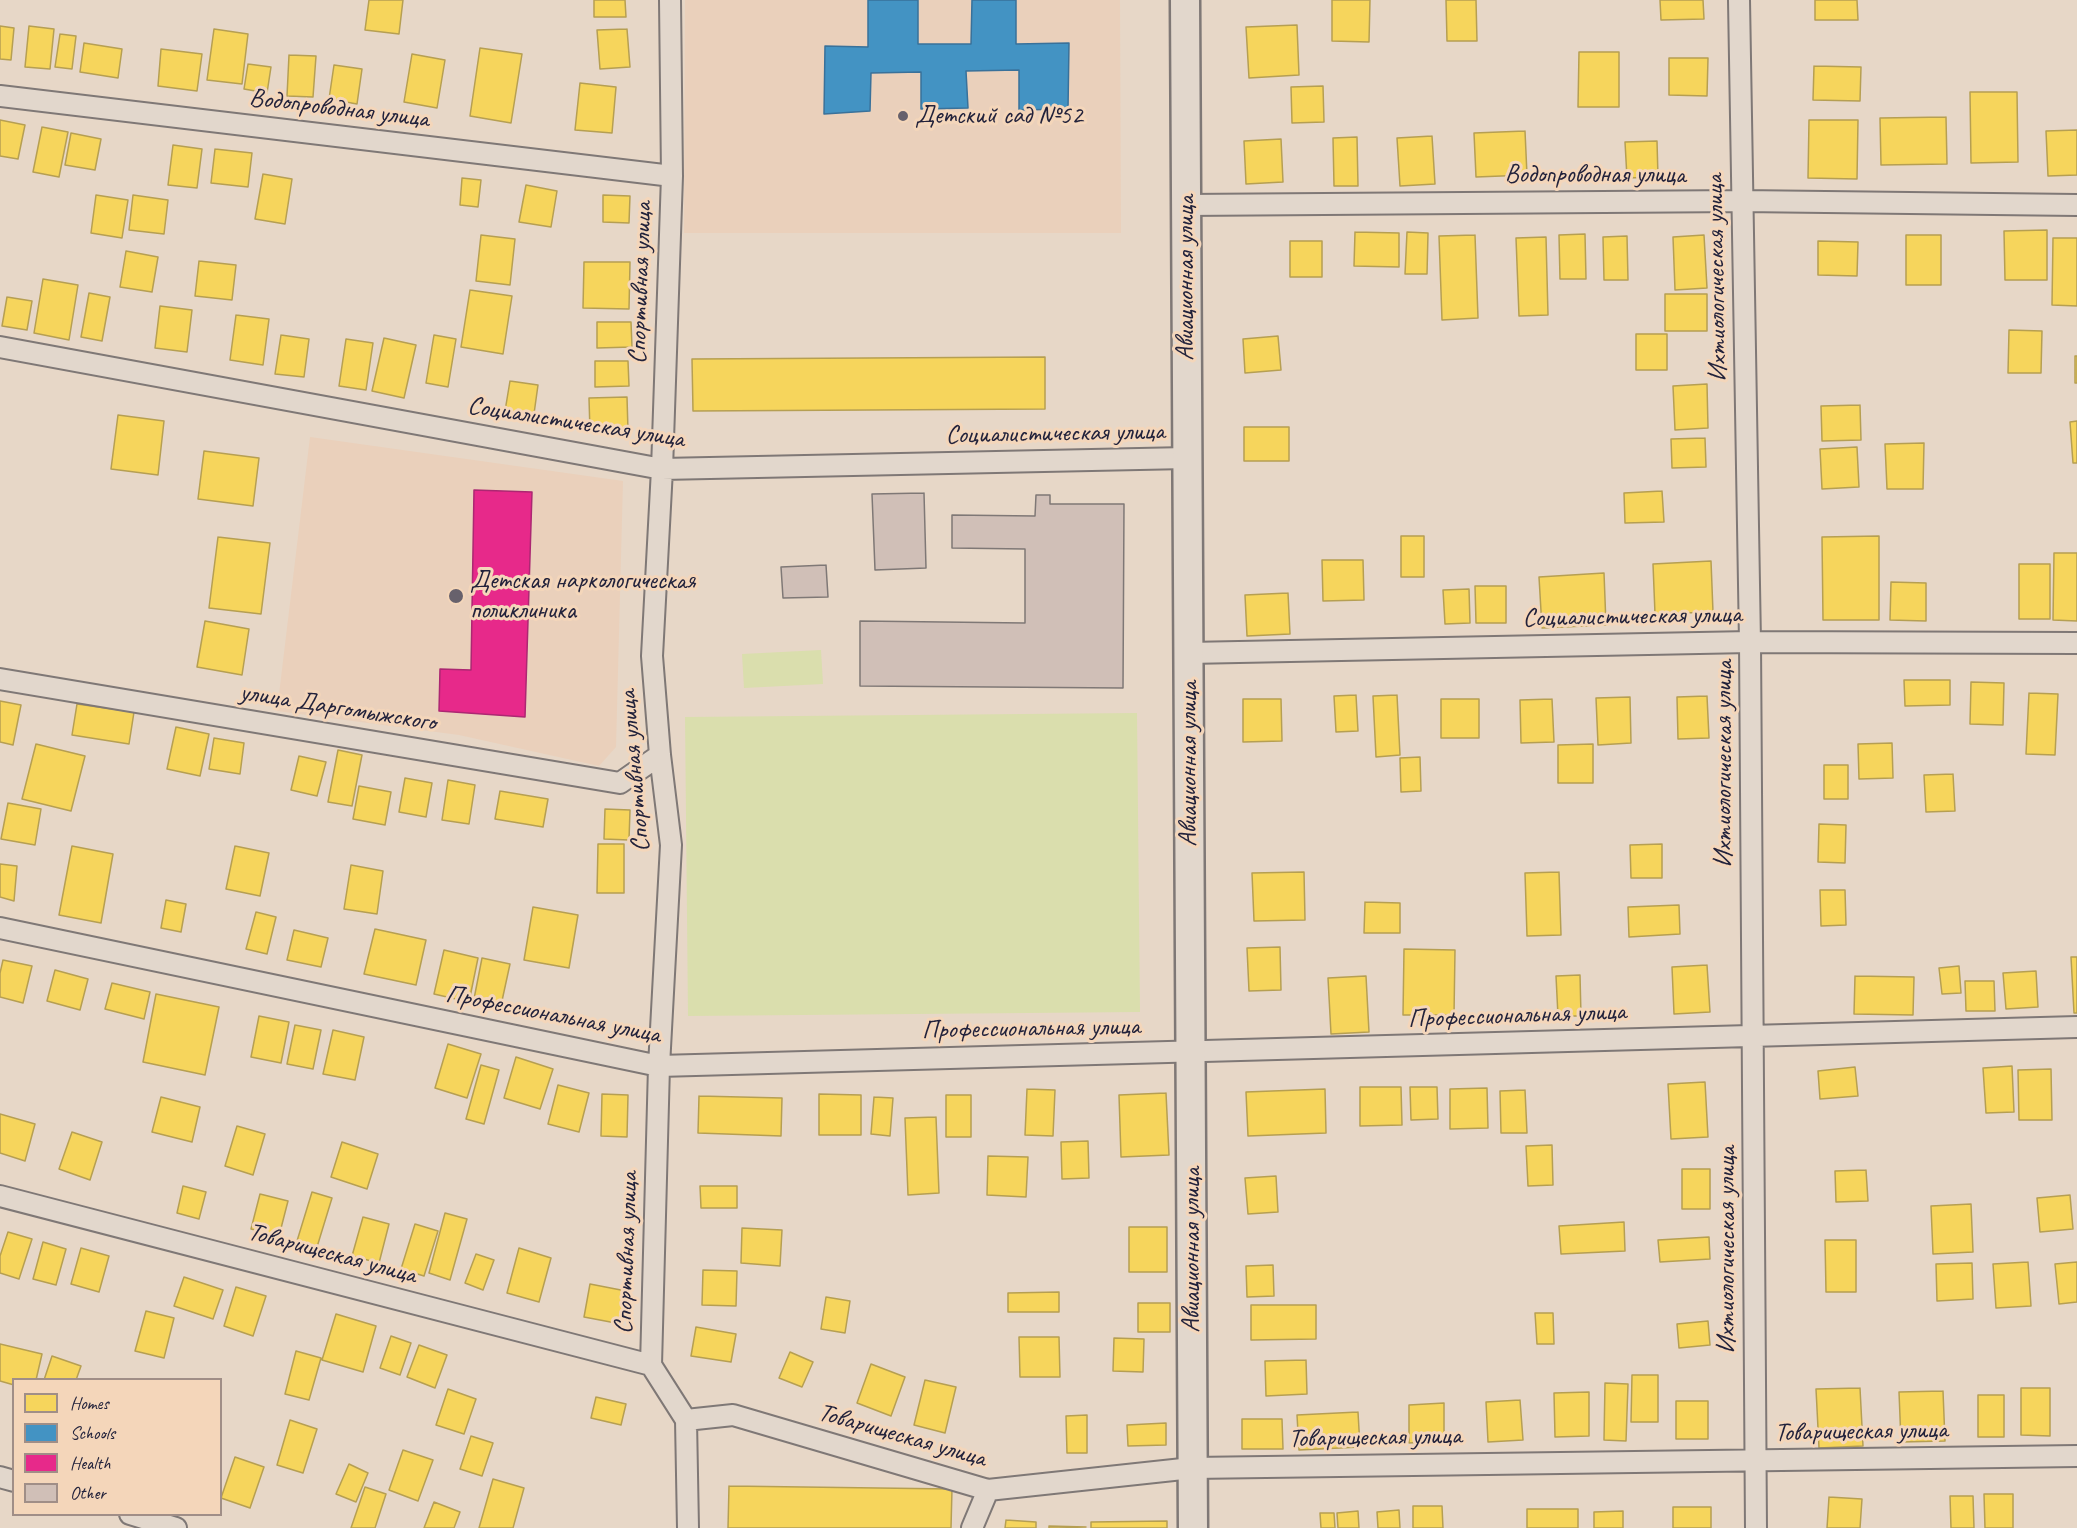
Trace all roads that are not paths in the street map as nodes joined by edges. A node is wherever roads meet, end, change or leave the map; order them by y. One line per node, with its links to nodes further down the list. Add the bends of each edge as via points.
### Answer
1 (670, 0): 5 (street, Спортивная улица)
2 (1185, 0): 7 (main road, Авиационная улица)
3 (1739, 0): 6 (street, Ихтиологическая улица)
4 (0, 96): 5 (street, Водопроводная улица)
5 (672, 176): 11 (street, Спортивная улица)
6 (1742, 201): 7 (street, Водопроводная улица); 8 (street, Водопроводная улица); 12 (street, Ихтиологическая улица)
7 (1185, 205): 10 (main road, Авиационная улица)
8 (2077, 205)
9 (0, 347): 11 (street, Социалистическая улица)
10 (1187, 458): 11 (street, Социалистическая улица); 14 (main road, Авиационная улица)
11 (662, 469): 16 (street, Спортивная улица, via 652,656)
12 (1750, 642): 13 (street, Социалистическая улица); 14 (street, Социалистическая улица); 19 (street, Ихтиологическая улица)
13 (2077, 643)
14 (1188, 652): 20 (main road, Авиационная улица)
15 (0, 679): 16 (street, улица Даргомыжского, via 620,783)
16 (660, 755): 21 (street, Спортивная улица, via 671,845)
17 (0, 927): 21 (street, Профессиональная улица)
18 (2077, 1028): 19 (street, Профессиональная улица)
19 (1752, 1036): 20 (street, Профессиональная улица); 26 (street, Ихтиологическая улица)
20 (1191, 1052): 21 (street, Профессиональная улица); 27 (main road, Авиационная улица)
21 (659, 1066): 23 (street, Спортивная улица)
22 (0, 1196): 23 (street, Товарищеская улица)
23 (651, 1365): 24 (street, Спортивная улица)
24 (686, 1420): 28 (street, Товарищеская улица, via 733,1414); 31 (street)
25 (2077, 1456): 26 (street, Товарищеская улица)
26 (1755, 1460): 27 (street, Товарищеская улица); 34 (street, Ихтиологическая улица)
27 (1192, 1468): 28 (street, Товарищеская улица); 33 (main road, Авиационная улица)
28 (988, 1490): 32 (street)
29 (134, 1516): 30 (street)
30 (176, 1528)
31 (688, 1528)
32 (972, 1528)
33 (1193, 1528)
34 (1756, 1528)

